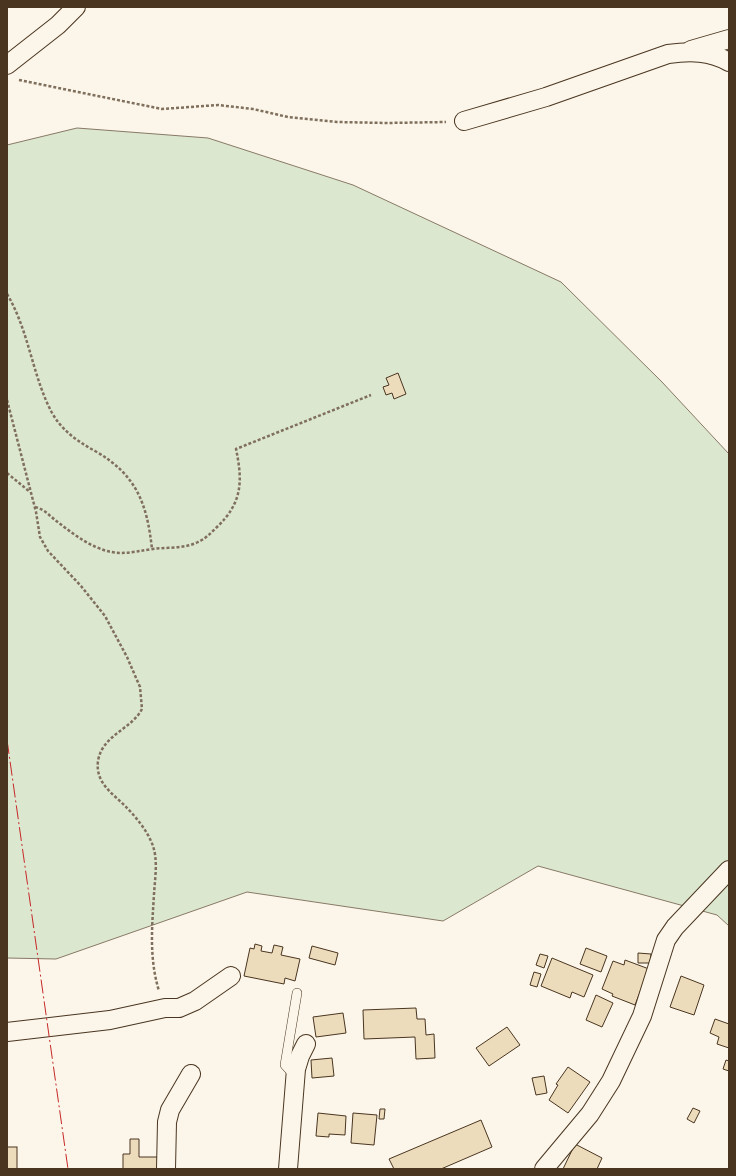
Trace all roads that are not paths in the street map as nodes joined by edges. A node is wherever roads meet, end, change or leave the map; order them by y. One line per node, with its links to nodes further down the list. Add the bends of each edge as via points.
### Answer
1 (76, 7): 5 (street)
2 (729, 39): 3 (street)
3 (689, 51): 4 (street, via 707,53); 6 (street, via 668,54 546,97)
4 (729, 62)
5 (12, 72)
6 (464, 121)
7 (729, 870): 16 (street, via 675,927 666,940 642,1016 611,1081 590,1114)
8 (231, 976): 10 (street, via 195,1001 179,1008 165,1008 110,1020)
9 (297, 993): 13 (lane, via 285,1065)
10 (7, 1032)
11 (306, 1044): 13 (street, via 300,1056)
12 (190, 1074): 14 (street, via 170,1110 167,1122)
13 (296, 1077): 15 (street)
14 (166, 1169)
15 (288, 1169)
16 (544, 1169)

